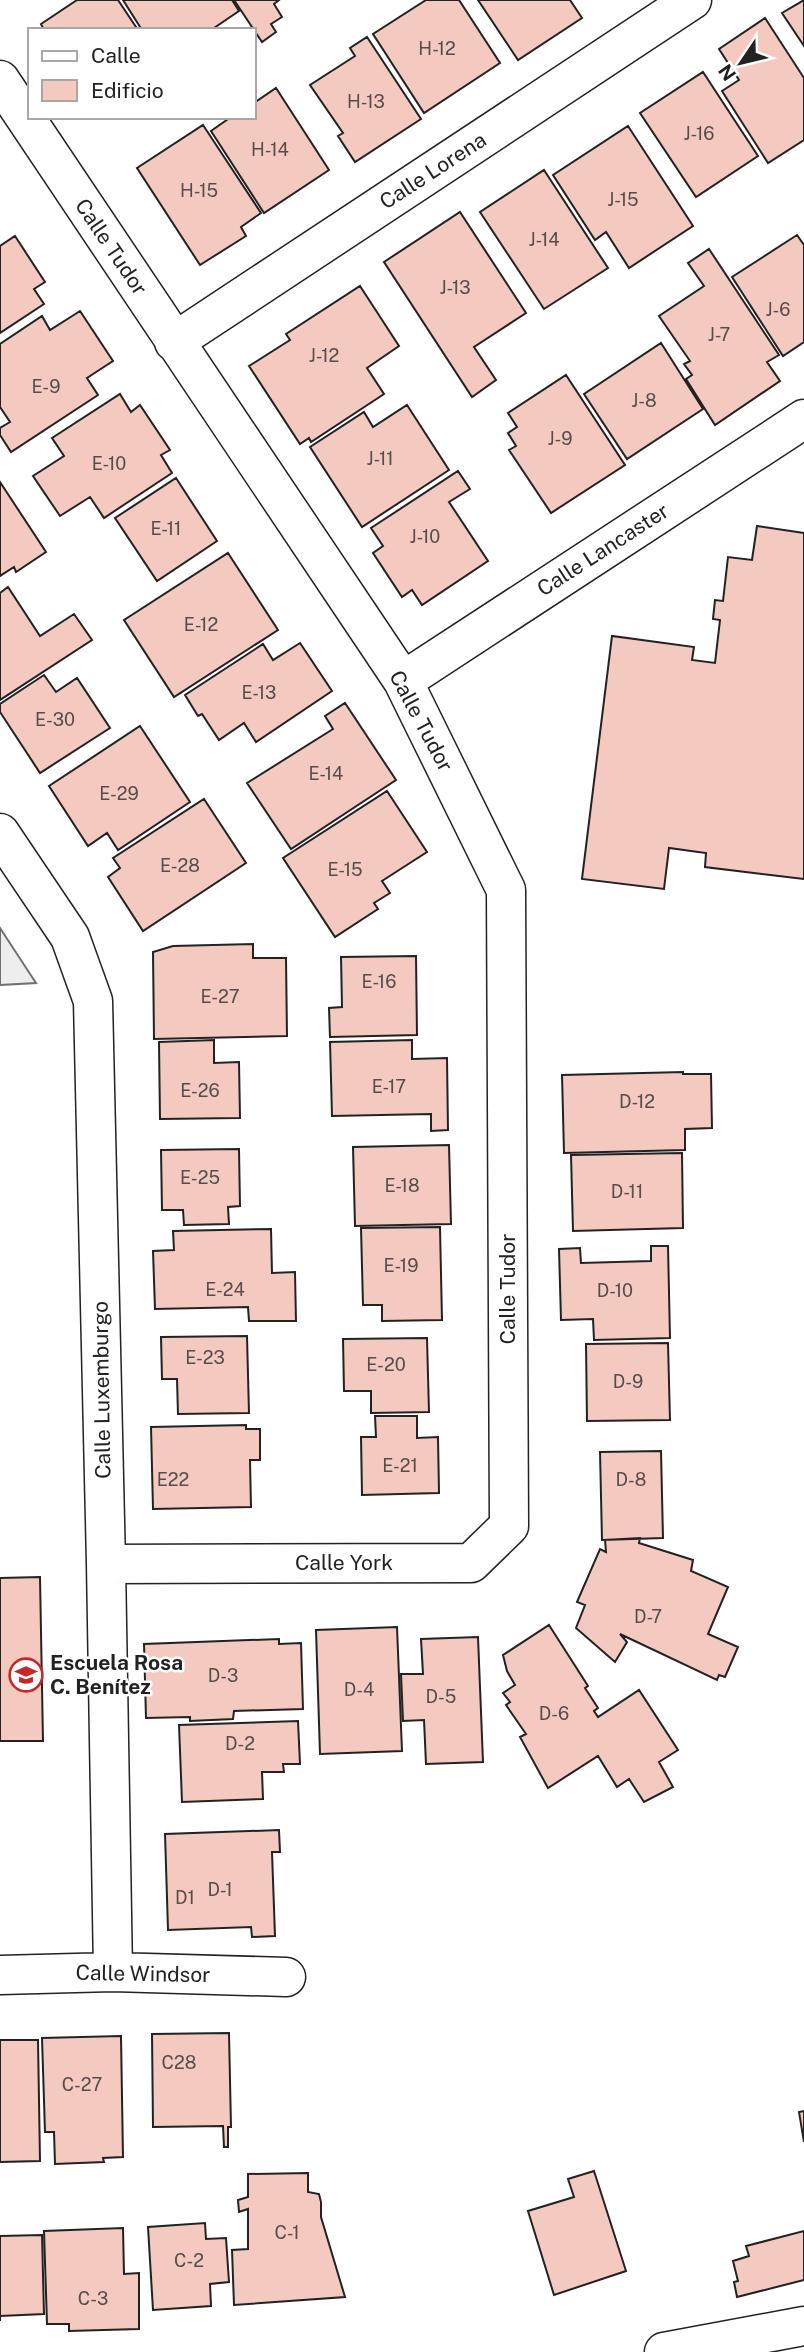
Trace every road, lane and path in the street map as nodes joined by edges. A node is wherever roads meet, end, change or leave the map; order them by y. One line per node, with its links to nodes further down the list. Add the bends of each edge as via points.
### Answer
1 (692, 0): 3 (street, Calle Lorena)
2 (0, 80): 3 (street, Calle Tudor)
3 (174, 342): 5 (street, Calle Tudor)
4 (804, 419): 5 (street, Calle Lancaster)
5 (403, 681): 7 (street, Calle Tudor, via 506,890)
6 (0, 833): 8 (street, Calle Luxemburgo, via 70,937 93,1001)
7 (509, 1468): 8 (street, Calle York, via 509,1526 471,1563)
8 (106, 1564): 9 (street, Calle Luxemburgo)
9 (113, 1972): 10 (street, Calle Windsor); 11 (street, Calle Windsor)
10 (0, 1975)
11 (286, 1977)
12 (804, 2326): 13 (street)
13 (664, 2352)

